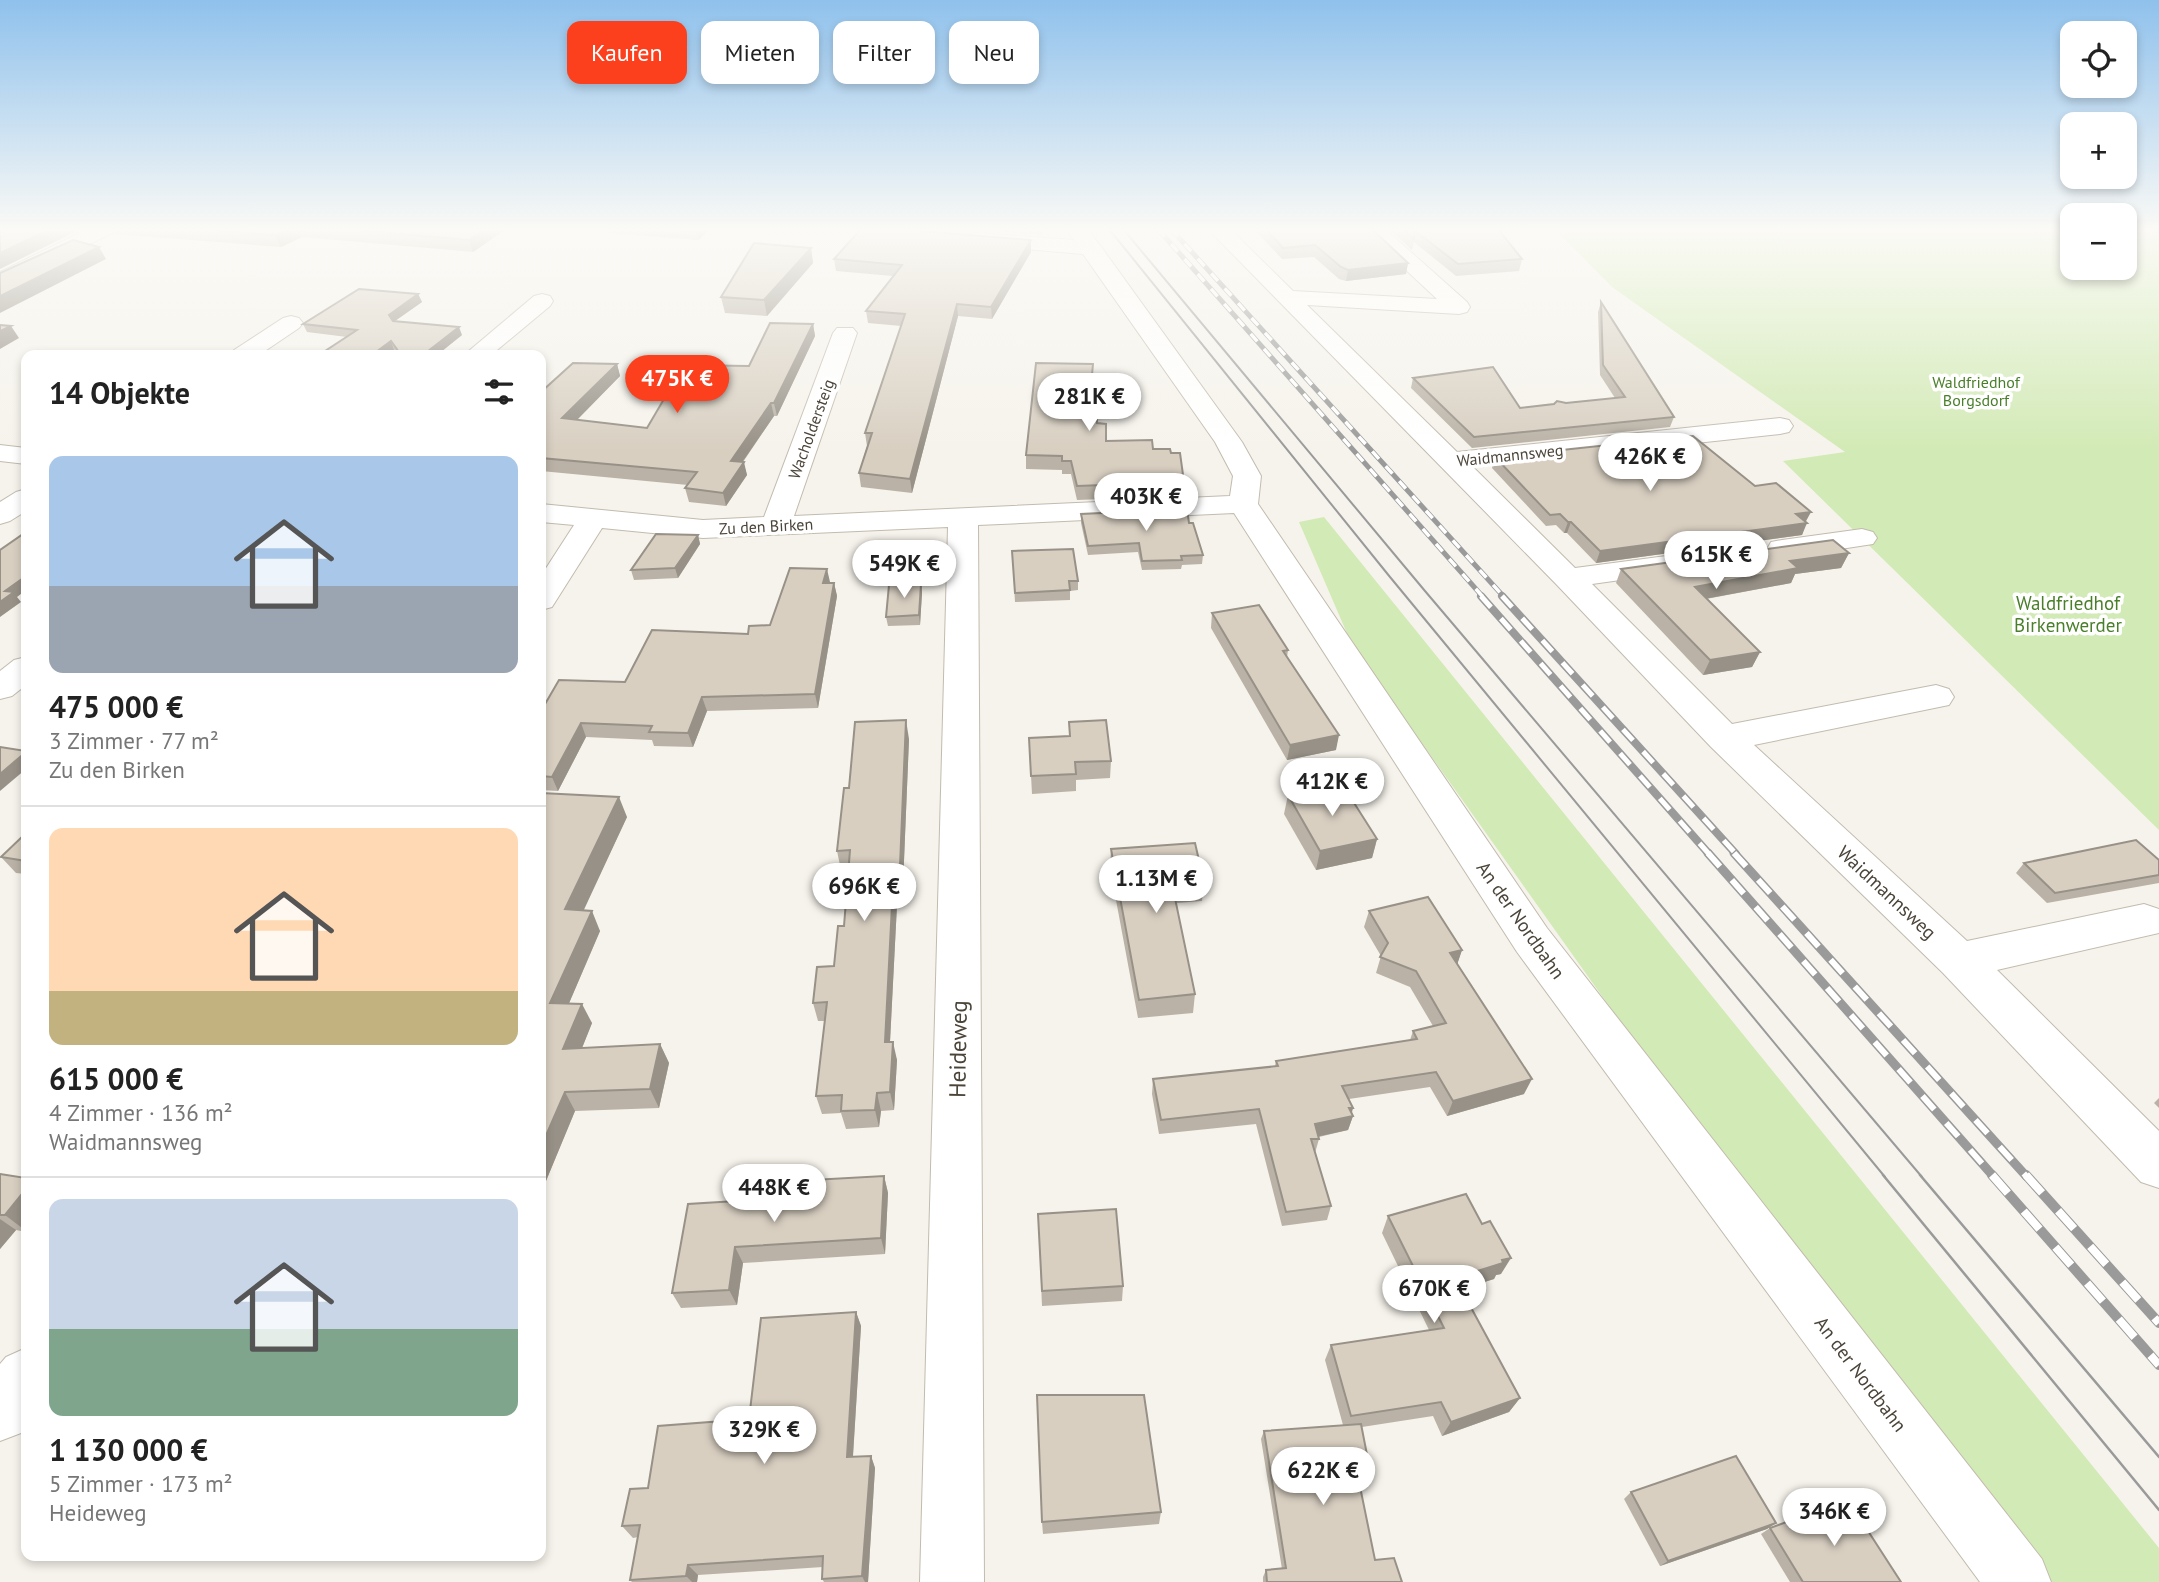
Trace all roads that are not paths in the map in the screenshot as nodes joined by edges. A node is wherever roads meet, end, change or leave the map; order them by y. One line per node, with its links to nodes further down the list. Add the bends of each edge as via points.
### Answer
1 (540, 303): 9 (street)
2 (1129, 303): 15 (street, via 1228,442 1247,476)
3 (1292, 303): 13 (street, Waidmannsweg)
4 (1387, 303): 5 (street, via 1460,307)
5 (1455, 303)
6 (291, 323): 8 (street)
7 (845, 333): 20 (street, Wacholdersteig)
8 (250, 350)
9 (482, 350)
10 (1780, 426): 13 (street, Waidmannsweg)
11 (0, 453): 12 (street)
12 (21, 455)
13 (1449, 461): 24 (street, Waidmannsweg)
14 (21, 501): 17 (street)
15 (1243, 504): 18 (street, Zu den Birken); 36 (street, An der Nordbahn, via 1532,940)
16 (546, 514): 19 (street, Zu den Birken)
17 (0, 515)
18 (963, 516): 20 (street, Zu den Birken); 35 (street, Heideweg)
19 (593, 519): 20 (street, Zu den Birken, via 703,529); 25 (street)
20 (776, 526)
21 (1862, 538): 22 (street)
22 (1755, 553)
23 (1702, 560): 24 (street)
24 (1568, 578): 29 (street, Waidmannsweg)
25 (546, 592)
26 (21, 672): 27 (street)
27 (0, 688)
28 (1936, 697): 29 (street)
29 (1724, 738): 31 (street, Waidmannsweg)
30 (2144, 921): 31 (street)
31 (1959, 960): 32 (street, Waidmannsweg)
32 (2159, 1165)
33 (21, 1384): 34 (street)
34 (0, 1412)
35 (952, 1582)
36 (2019, 1582)

